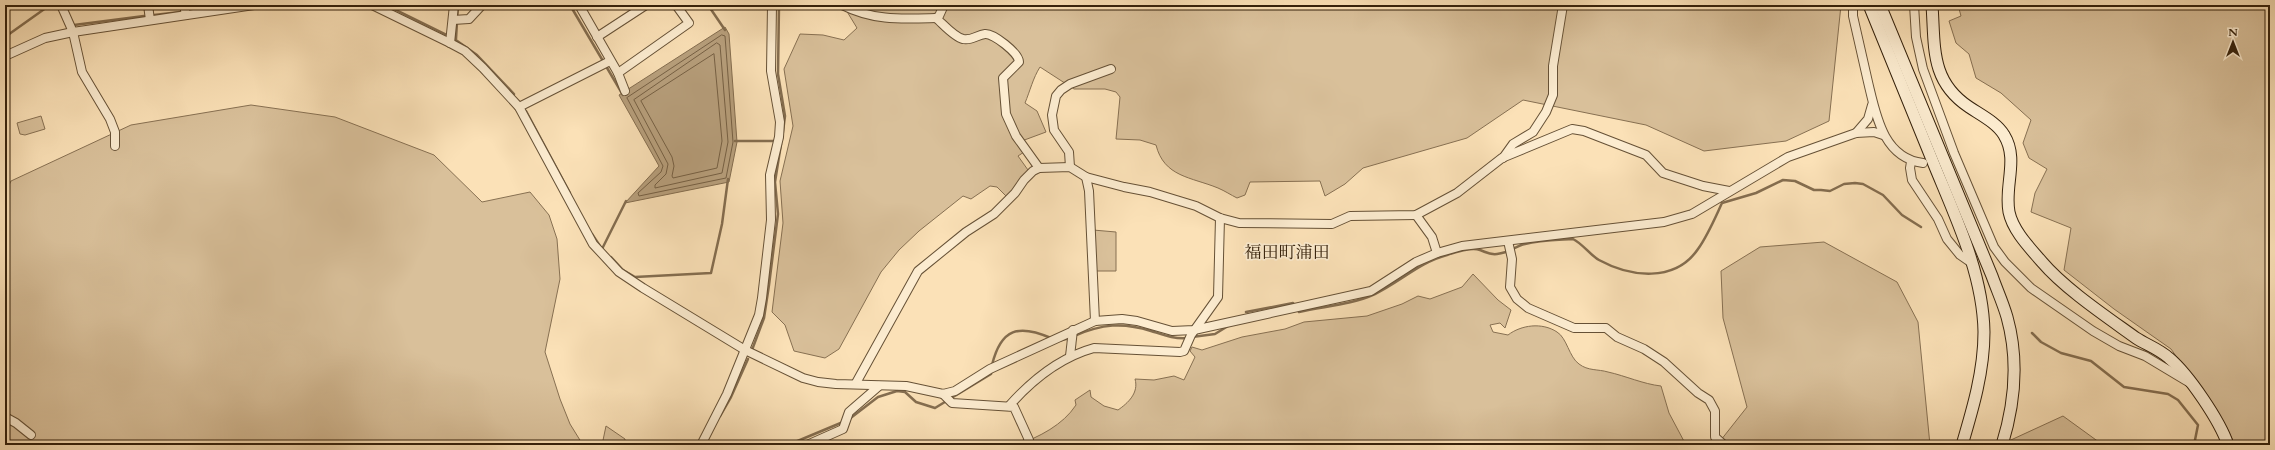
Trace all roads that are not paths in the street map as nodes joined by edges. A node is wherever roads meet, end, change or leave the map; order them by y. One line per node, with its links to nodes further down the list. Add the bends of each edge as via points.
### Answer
1 (61, 5): 25 (street)
2 (148, 5): 23 (street)
3 (184, 5): 21 (street)
4 (254, 5): 20 (street)
5 (372, 5): 27 (street)
6 (454, 5): 24 (street)
7 (482, 5): 24 (street, via 469,19)
8 (579, 5): 26 (street)
9 (646, 5): 26 (street)
10 (676, 5): 31 (street, via 689,23)
11 (772, 5): 53 (street, via 771,71 780,122 779,137 770,175 771,220 762,298 759,315)
12 (842, 5): 22 (street, via 872,17)
13 (944, 5): 22 (street)
14 (1563, 5): 38 (street, via 1553,66 1552,95 1546,112 1533,132 1513,144)
15 (1853, 5): 33 (street, via 1853,16)
16 (1869, 5): 49 (street)
17 (1880, 5): 67 (street, via 2007,317 2014,350 2014,389 2012,408)
18 (1914, 5): 55 (street, via 1916,37 1923,69 1952,154 1994,247 2031,288 2093,331 2145,356)
19 (1932, 5): 55 (street, via 1936,60 1943,82 1957,99 1995,124 2004,134 2008,144 2011,165 2008,201 2012,222 2018,232 2056,276 2138,339 2170,358)
20 (221, 7): 21 (street)
21 (186, 15): 23 (street)
22 (936, 18): 42 (street, via 962,39 985,34 993,35 1016,53 1019,62 1003,78 1006,114 1016,136)
23 (150, 20): 25 (street)
24 (456, 20): 27 (street)
25 (73, 32): 28 (street, via 45,38); 37 (street, via 82,72 110,119 115,132)
26 (598, 37): 29 (street)
27 (451, 39): 34 (street, via 484,68)
28 (5, 56)
29 (606, 63): 31 (street); 34 (street)
30 (1111, 69): 41 (street, via 1070,84 1056,96 1052,115 1054,130 1069,152)
31 (618, 73): 32 (street)
32 (625, 90)
33 (1873, 104): 35 (street, via 1868,118); 36 (street)
34 (519, 107): 53 (street, via 576,216 604,258 643,288)
35 (1856, 133): 36 (street, via 1874,132); 44 (street, via 1788,157)
36 (1883, 135): 39 (street)
37 (115, 146)
38 (1502, 158): 44 (street, via 1566,130 1584,131 1646,155 1662,173); 45 (street, via 1457,193)
39 (1911, 162): 40 (street); 49 (street, via 1912,180 1938,219 1947,239 1960,255)
40 (1923, 163)
41 (1070, 167): 42 (street); 43 (street)
42 (1039, 168): 56 (street, via 1024,180 994,214 966,232 918,271)
43 (1086, 177): 46 (street, via 1196,206); 50 (street)
44 (1729, 191): 47 (street, via 1692,214 1664,222)
45 (1416, 214): 46 (street, via 1350,216 1332,224 1239,223); 48 (street, via 1432,237)
46 (1220, 218): 52 (street, via 1218,297)
47 (1510, 248): 48 (street, via 1462,246); 65 (street, via 1510,287 1517,299 1528,308 1574,328 1606,328 1617,337 1644,349 1664,362 1709,400 1714,411 1715,437)
48 (1437, 253): 52 (street, via 1416,262 1371,291)
49 (1973, 264): 66 (street, via 1980,295 1983,349 1979,385)
50 (1095, 321): 51 (street); 52 (street, via 1137,320)
51 (1073, 334): 54 (street); 58 (street, via 1054,339 992,368 955,390)
52 (1192, 335): 54 (street, via 1184,351 1180,352 1094,348)
53 (745, 350): 56 (street, via 811,380); 62 (street, via 727,394)
54 (1070, 356): 59 (street, via 1024,388)
55 (2190, 383): 68 (street, via 2224,430)
56 (856, 384): 57 (street)
57 (879, 386): 58 (street, via 906,386); 63 (street, via 840,430)
58 (947, 399): 59 (street)
59 (1009, 406): 64 (street, via 1014,407 1029,440)
60 (5, 418): 61 (street, via 16,423)
61 (30, 435)
62 (701, 445)
63 (807, 445)
64 (1025, 445)
65 (1724, 445)
66 (1962, 445)
67 (2002, 445)
68 (2228, 445)

